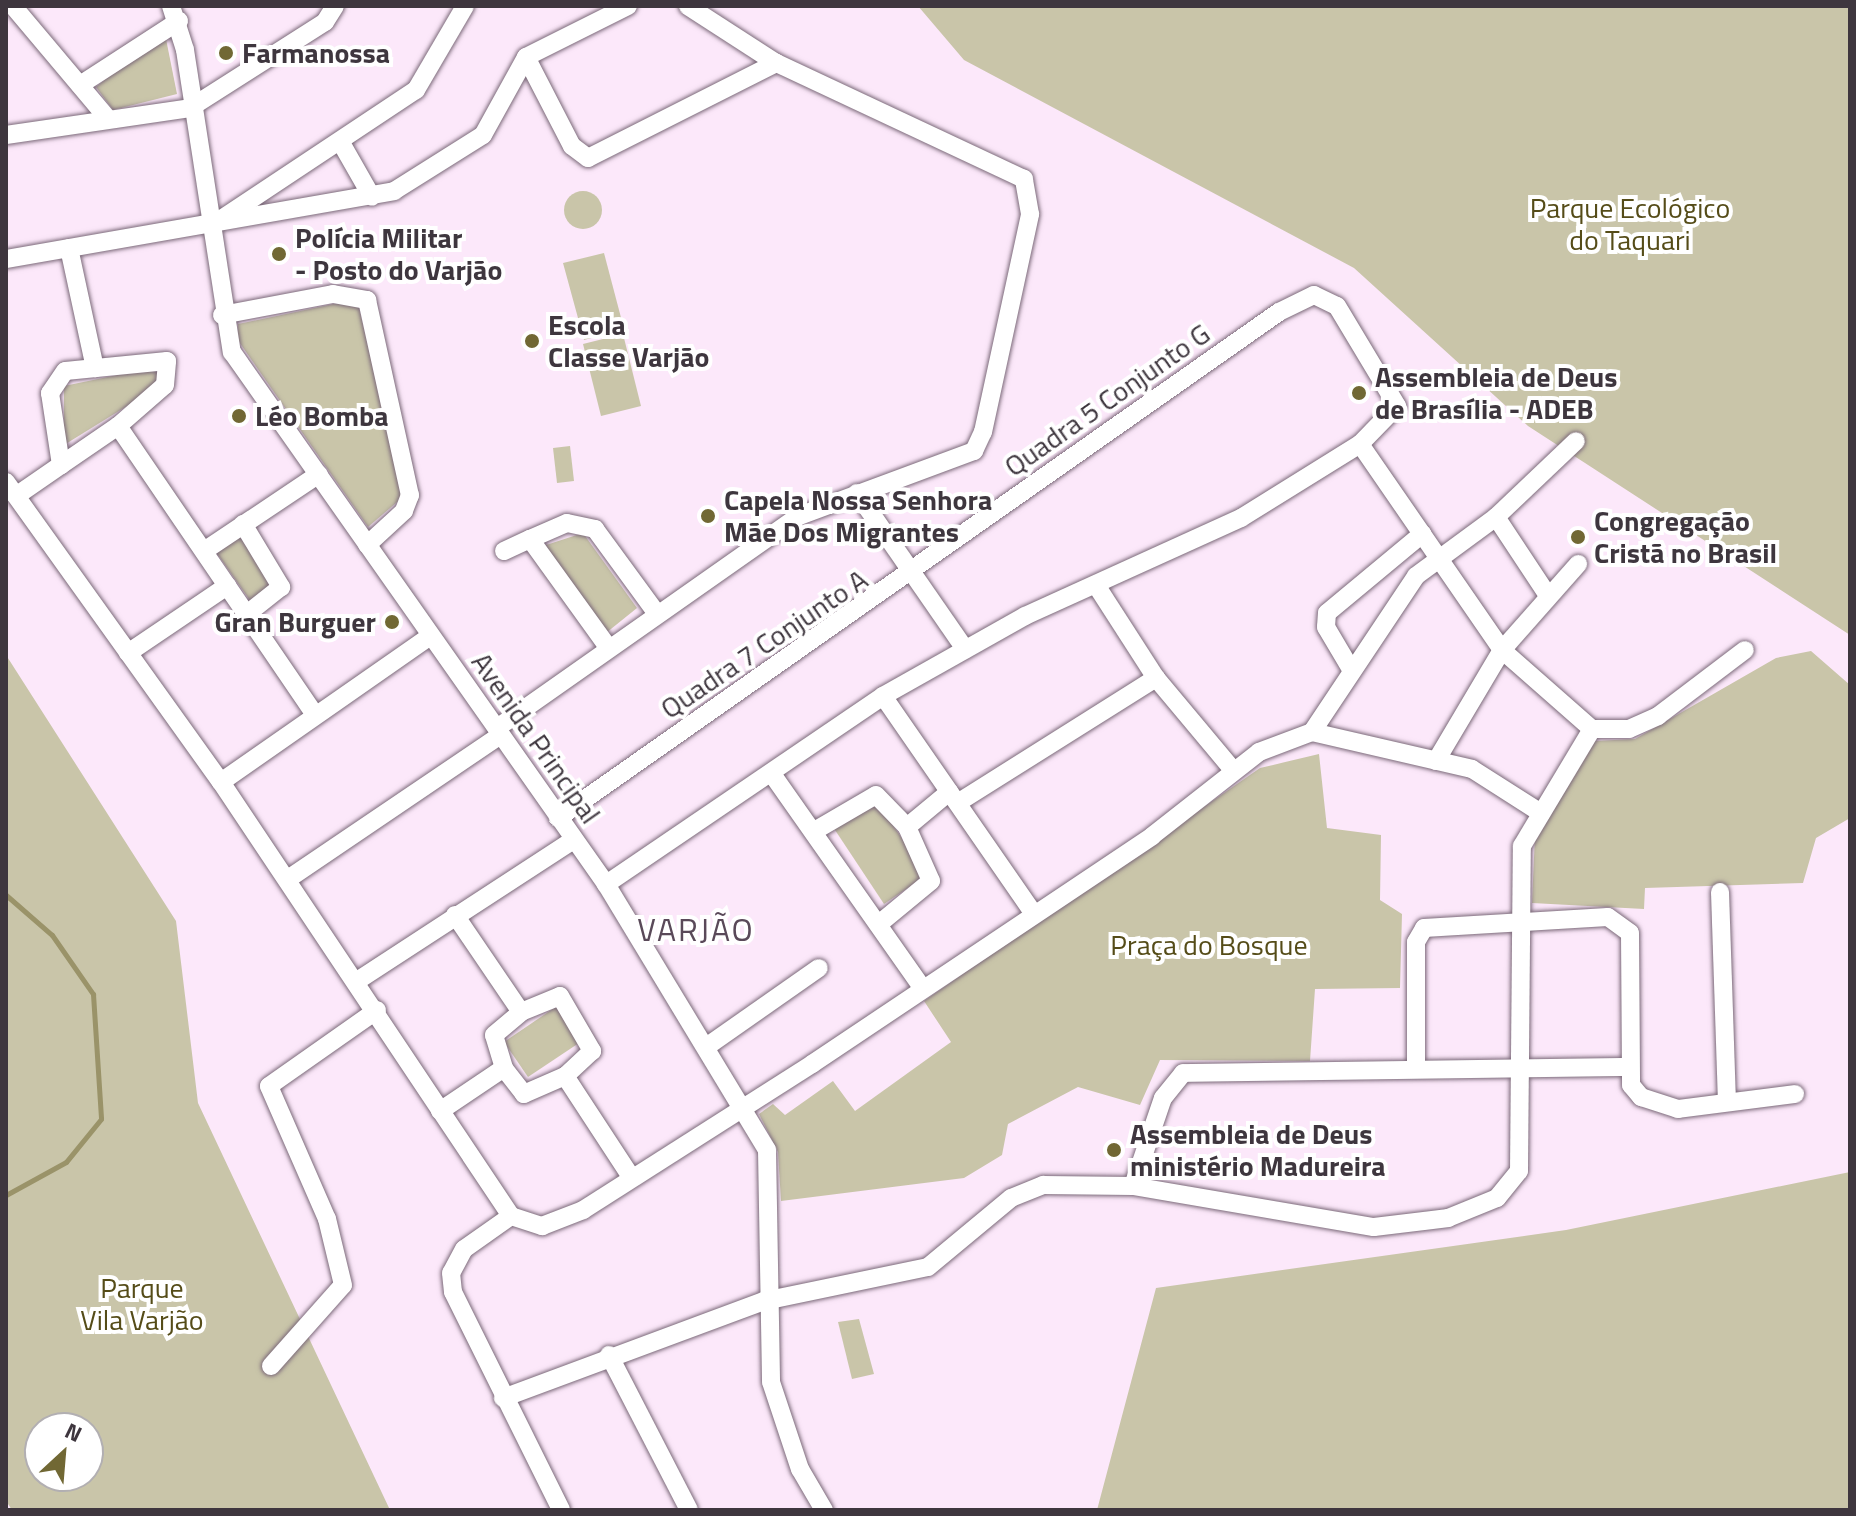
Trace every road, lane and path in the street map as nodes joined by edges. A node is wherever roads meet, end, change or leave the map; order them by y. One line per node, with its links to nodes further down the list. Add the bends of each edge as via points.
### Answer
1 (13, 6): 9 (street)
2 (335, 6): 10 (street, via 314,31)
3 (465, 6): 13 (street, via 426,81)
4 (628, 6): 7 (street)
5 (688, 6): 8 (street)
6 (175, 13): 9 (street); 10 (street, Avenida Principal)
7 (526, 57): 8 (street, via 572,146 588,158); 14 (street, via 501,110 469,149 425,177)
8 (776, 63): 26 (street, via 1014,170 1029,187 974,451)
9 (80, 85): 11 (street)
10 (190, 108): 11 (street); 15 (street, Avenida Principal)
11 (108, 119): 12 (street)
12 (6, 135)
13 (340, 141): 14 (street); 15 (street)
14 (372, 197): 15 (street)
15 (210, 226): 16 (street); 18 (street, Avenida Principal)
16 (69, 248): 17 (street); 19 (street)
17 (6, 259)
18 (222, 315): 24 (street, Avenida Principal, via 232,352); 31 (street, via 333,294 367,300 410,495 404,511)
19 (95, 368): 20 (street, via 154,358 172,371); 23 (street, via 65,371 50,393)
20 (118, 426): 23 (street); 32 (street)
21 (1576, 441): 27 (street)
22 (1360, 444): 29 (street); 36 (street, Quadra 5 Conjunto G, via 1396,411 1393,395 1337,306 1314,295 1299,300); 37 (street, via 1241,518)
23 (61, 465): 25 (street)
24 (319, 474): 28 (street); 31 (street, Avenida Principal)
25 (11, 491): 47 (street)
26 (857, 493): 36 (street, Quadra 7 Conjunto A); 40 (street, via 810,509)
27 (1496, 517): 34 (street); 39 (street)
28 (243, 524): 32 (street); 41 (street, via 281,587)
29 (1422, 534): 34 (street); 48 (street, via 1327,613 1326,627)
30 (530, 539): 33 (street); 40 (street, via 567,523 595,529); 43 (street)
31 (367, 545): 42 (street, Avenida Principal)
32 (204, 551): 38 (street)
33 (504, 551)
34 (1438, 556): 45 (street); 48 (street, via 1400,596)
35 (1578, 564): 39 (street)
36 (915, 575): 44 (street); 61 (street, Quadra 7 Conjunto A)
37 (1096, 585): 44 (street); 49 (street)
38 (227, 586): 41 (street); 47 (street)
39 (1547, 594): 45 (street)
40 (655, 611): 43 (street)
41 (247, 614): 51 (street)
42 (430, 636): 51 (street); 53 (street, Avenida Principal)
43 (608, 647): 53 (street)
44 (965, 649): 50 (street)
45 (1502, 650): 52 (street); 55 (street)
46 (1745, 650): 52 (street, via 1658,716 1629,729)
47 (128, 653): 58 (street)
48 (1352, 671): 54 (street)
49 (1156, 678): 56 (street); 59 (street)
50 (883, 696): 57 (street); 59 (street)
51 (315, 715): 58 (street)
52 (1592, 729): 60 (street)
53 (499, 732): 61 (street, Avenida Principal); 65 (street)
54 (1312, 732): 55 (street); 56 (street)
55 (1436, 761): 60 (street, via 1490,777)
56 (1233, 770): 68 (street, via 1152,836)
57 (772, 774): 63 (street); 66 (street)
58 (221, 782): 65 (street)
59 (954, 797): 62 (street); 68 (street)
60 (1541, 813): 70 (street, via 1522,846)
61 (558, 818): 64 (street, Avenida Principal)
62 (907, 827): 63 (street, via 876,795); 71 (street, via 931,881)
63 (816, 830): 71 (street)
64 (573, 840): 66 (street, Avenida Principal); 69 (street)
65 (288, 879): 73 (street)
66 (606, 884): 77 (street, Avenida Principal)
67 (1720, 892): 84 (street)
68 (1032, 911): 74 (street)
69 (455, 915): 73 (street); 76 (street)
70 (1521, 921): 78 (street); 79 (street, via 1608,917 1626,926 1632,945); 81 (street, via 1424,928 1416,942)
71 (880, 923): 74 (street)
72 (819, 968): 77 (street)
73 (357, 981): 75 (street)
74 (921, 986): 85 (street)
75 (377, 1010): 86 (street); 92 (street, via 269,1086 327,1219 343,1285)
76 (521, 1012): 80 (street, via 494,1035); 82 (street, via 560,996 592,1051)
77 (709, 1045): 85 (street, Avenida Principal)
78 (1524, 1067): 79 (street); 81 (street); 88 (street, via 1519,1171 1509,1188 1467,1213 1374,1227)
79 (1630, 1067): 84 (street, via 1631,1085 1659,1107)
80 (504, 1068): 82 (street, via 530,1095); 86 (street)
81 (1416, 1069): 88 (street, via 1183,1073 1163,1098)
82 (565, 1076): 87 (street)
83 (1795, 1094): 84 (street)
84 (1727, 1102)
85 (746, 1106): 87 (street); 90 (street, Avenida Principal, via 770,1166)
86 (440, 1111): 89 (street)
87 (631, 1177): 89 (street, via 551,1227)
88 (1133, 1186): 90 (street, via 1023,1191 928,1267)
89 (511, 1216): 93 (street, via 464,1249 451,1273 461,1318)
90 (764, 1301): 91 (street); 96 (street, Avenida Principal, via 778,1408)
91 (609, 1355): 93 (street); 95 (street)
92 (271, 1366)
93 (503, 1398): 94 (street)
94 (561, 1510)
95 (689, 1510)
96 (824, 1510)

